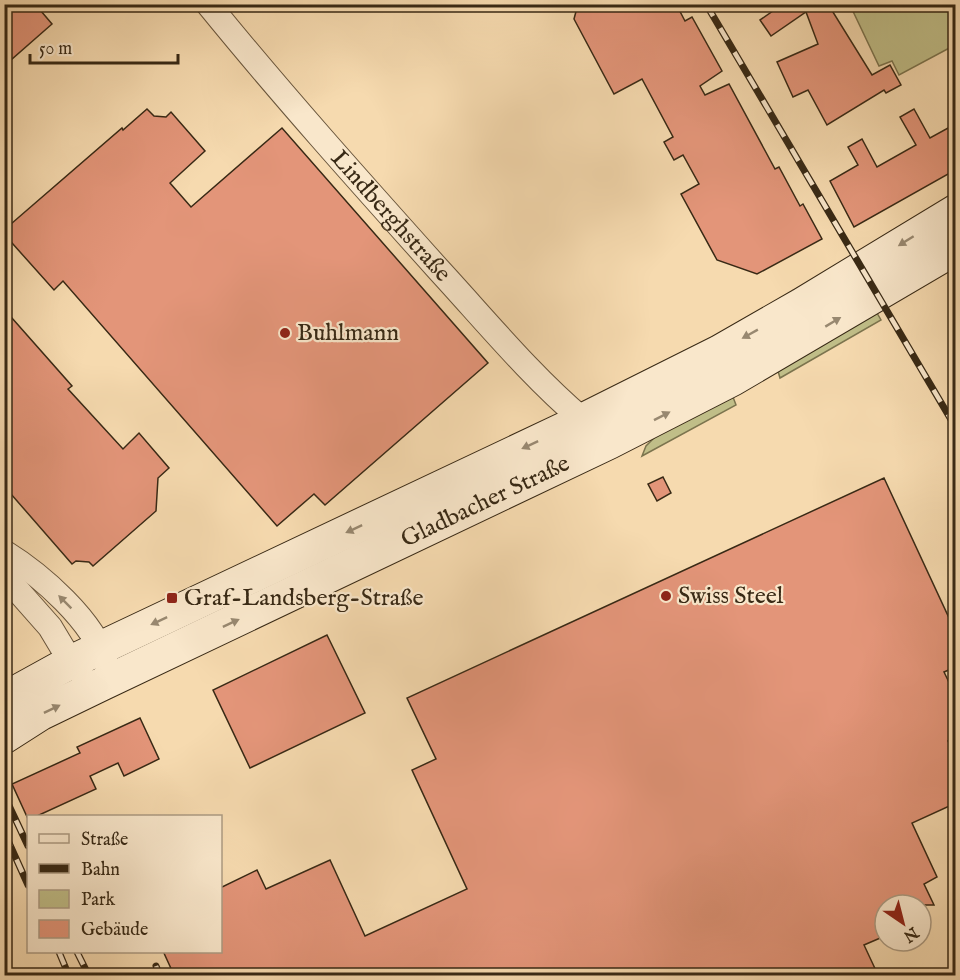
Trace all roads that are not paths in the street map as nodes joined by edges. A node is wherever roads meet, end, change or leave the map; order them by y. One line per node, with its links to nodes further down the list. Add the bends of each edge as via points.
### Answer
1 (208, 4): 4 (street, Lindberghstraße, via 408,236 551,393)
2 (956, 211): 4 (main road, Gladbacher Straße, one-way to 4, via 719,352)
3 (956, 248): 5 (main road, Gladbacher Straße, one-way to 3, via 752,368)
4 (583, 420): 5 (main road); 8 (main road, Gladbacher Straße, one-way to 8)
5 (610, 442): 10 (main road, Gladbacher Straße, one-way to 5)
6 (4, 552): 8 (street, one-way to 6, via 77,614 24,564)
7 (4, 575): 9 (street, via 50,627)
8 (102, 648): 9 (main road, Gladbacher Straße); 10 (street, via 107,666)
9 (71, 662): 10 (street, via 85,678); 11 (main road, Gladbacher Straße)
10 (102, 684): 12 (main road, Gladbacher Straße, one-way to 10, via 40,714)
11 (4, 699)
12 (4, 737)

